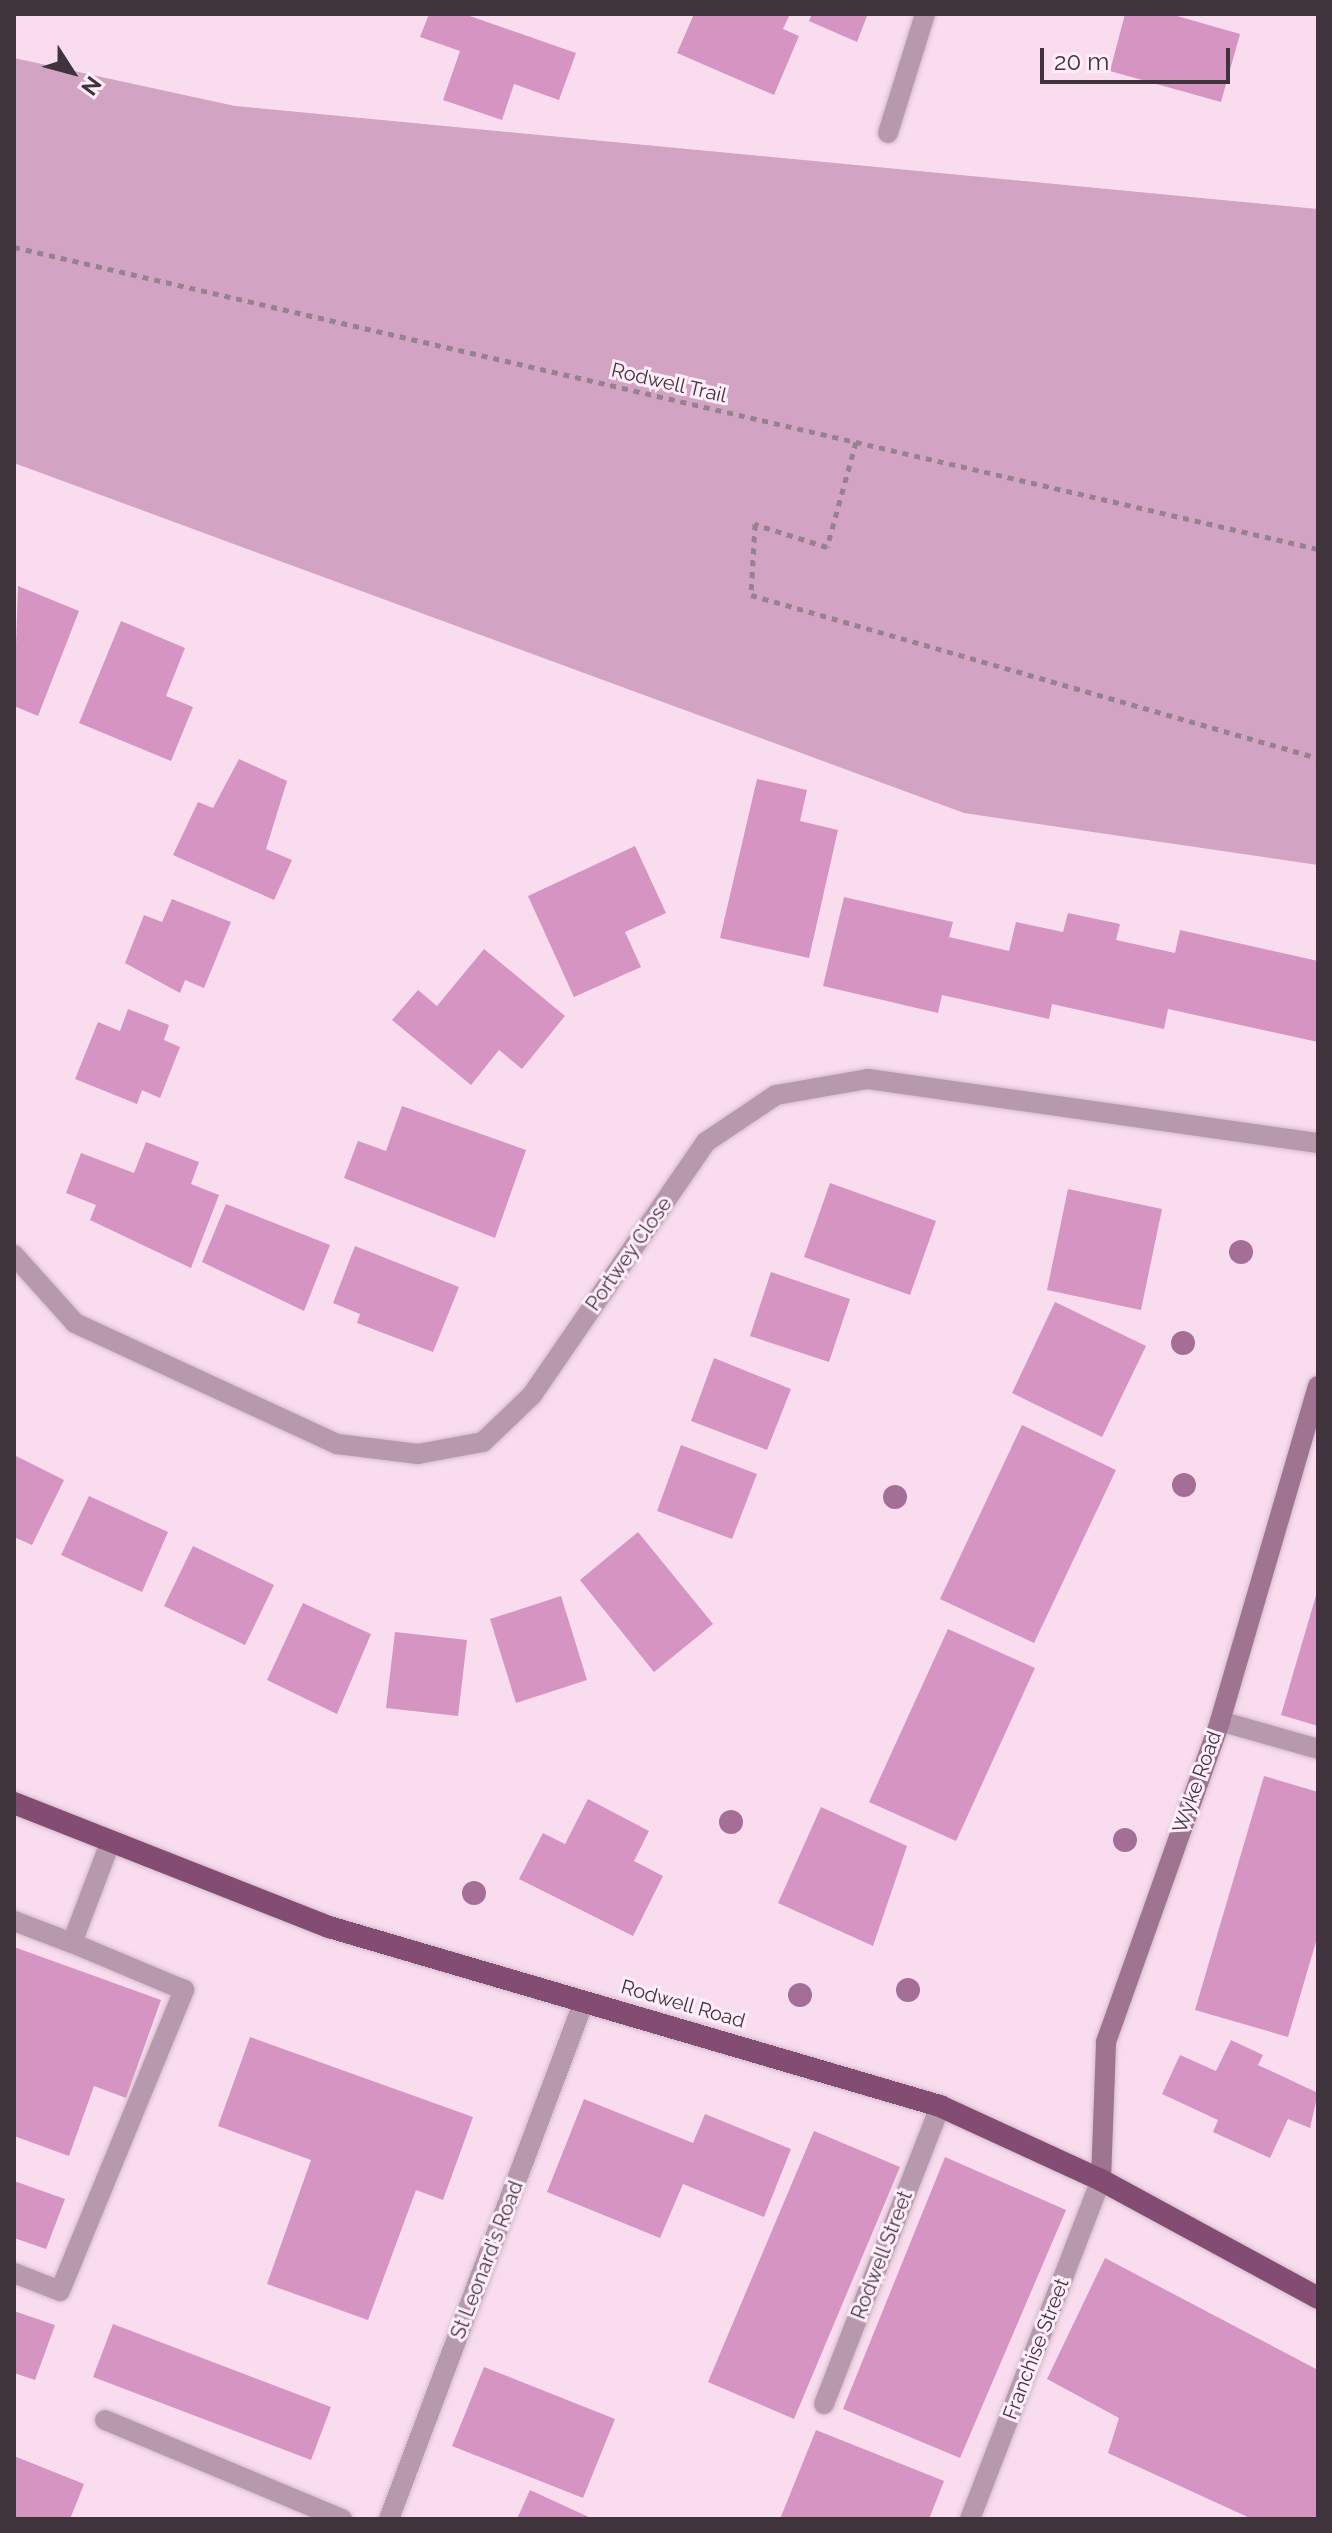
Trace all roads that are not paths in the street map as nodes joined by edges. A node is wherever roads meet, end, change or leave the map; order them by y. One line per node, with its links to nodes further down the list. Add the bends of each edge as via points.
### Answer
1 (925, 14): 2 (street)
2 (888, 133)
3 (1318, 1143): 4 (street, Portwey Close, via 868,1079 776,1095 706,1142 532,1395 483,1442 418,1454 337,1444 75,1323)
4 (14, 1255)
5 (1318, 1386): 6 (main road, Wyke Road)
6 (1220, 1721): 7 (street); 14 (main road, Wyke Road, via 1106,2042)
7 (1318, 1749)
8 (14, 1803): 9 (highway, Rodwell Road)
9 (110, 1843): 11 (street); 12 (highway, Rodwell Road, via 329,1927)
10 (14, 1921): 11 (street)
11 (72, 1943): 15 (street, via 184,1990 60,2291)
12 (584, 2001): 13 (highway, Rodwell Road); 20 (street, St Leonard's Road)
13 (940, 2106): 14 (highway, Rodwell Road); 17 (street, Rodwell Street)
14 (1101, 2180): 16 (highway, Rodwell Road); 21 (street, Franchise Street)
15 (14, 2273)
16 (1318, 2298)
17 (824, 2404)
18 (105, 2420): 19 (street)
19 (342, 2519)
20 (389, 2519)
21 (970, 2519)

